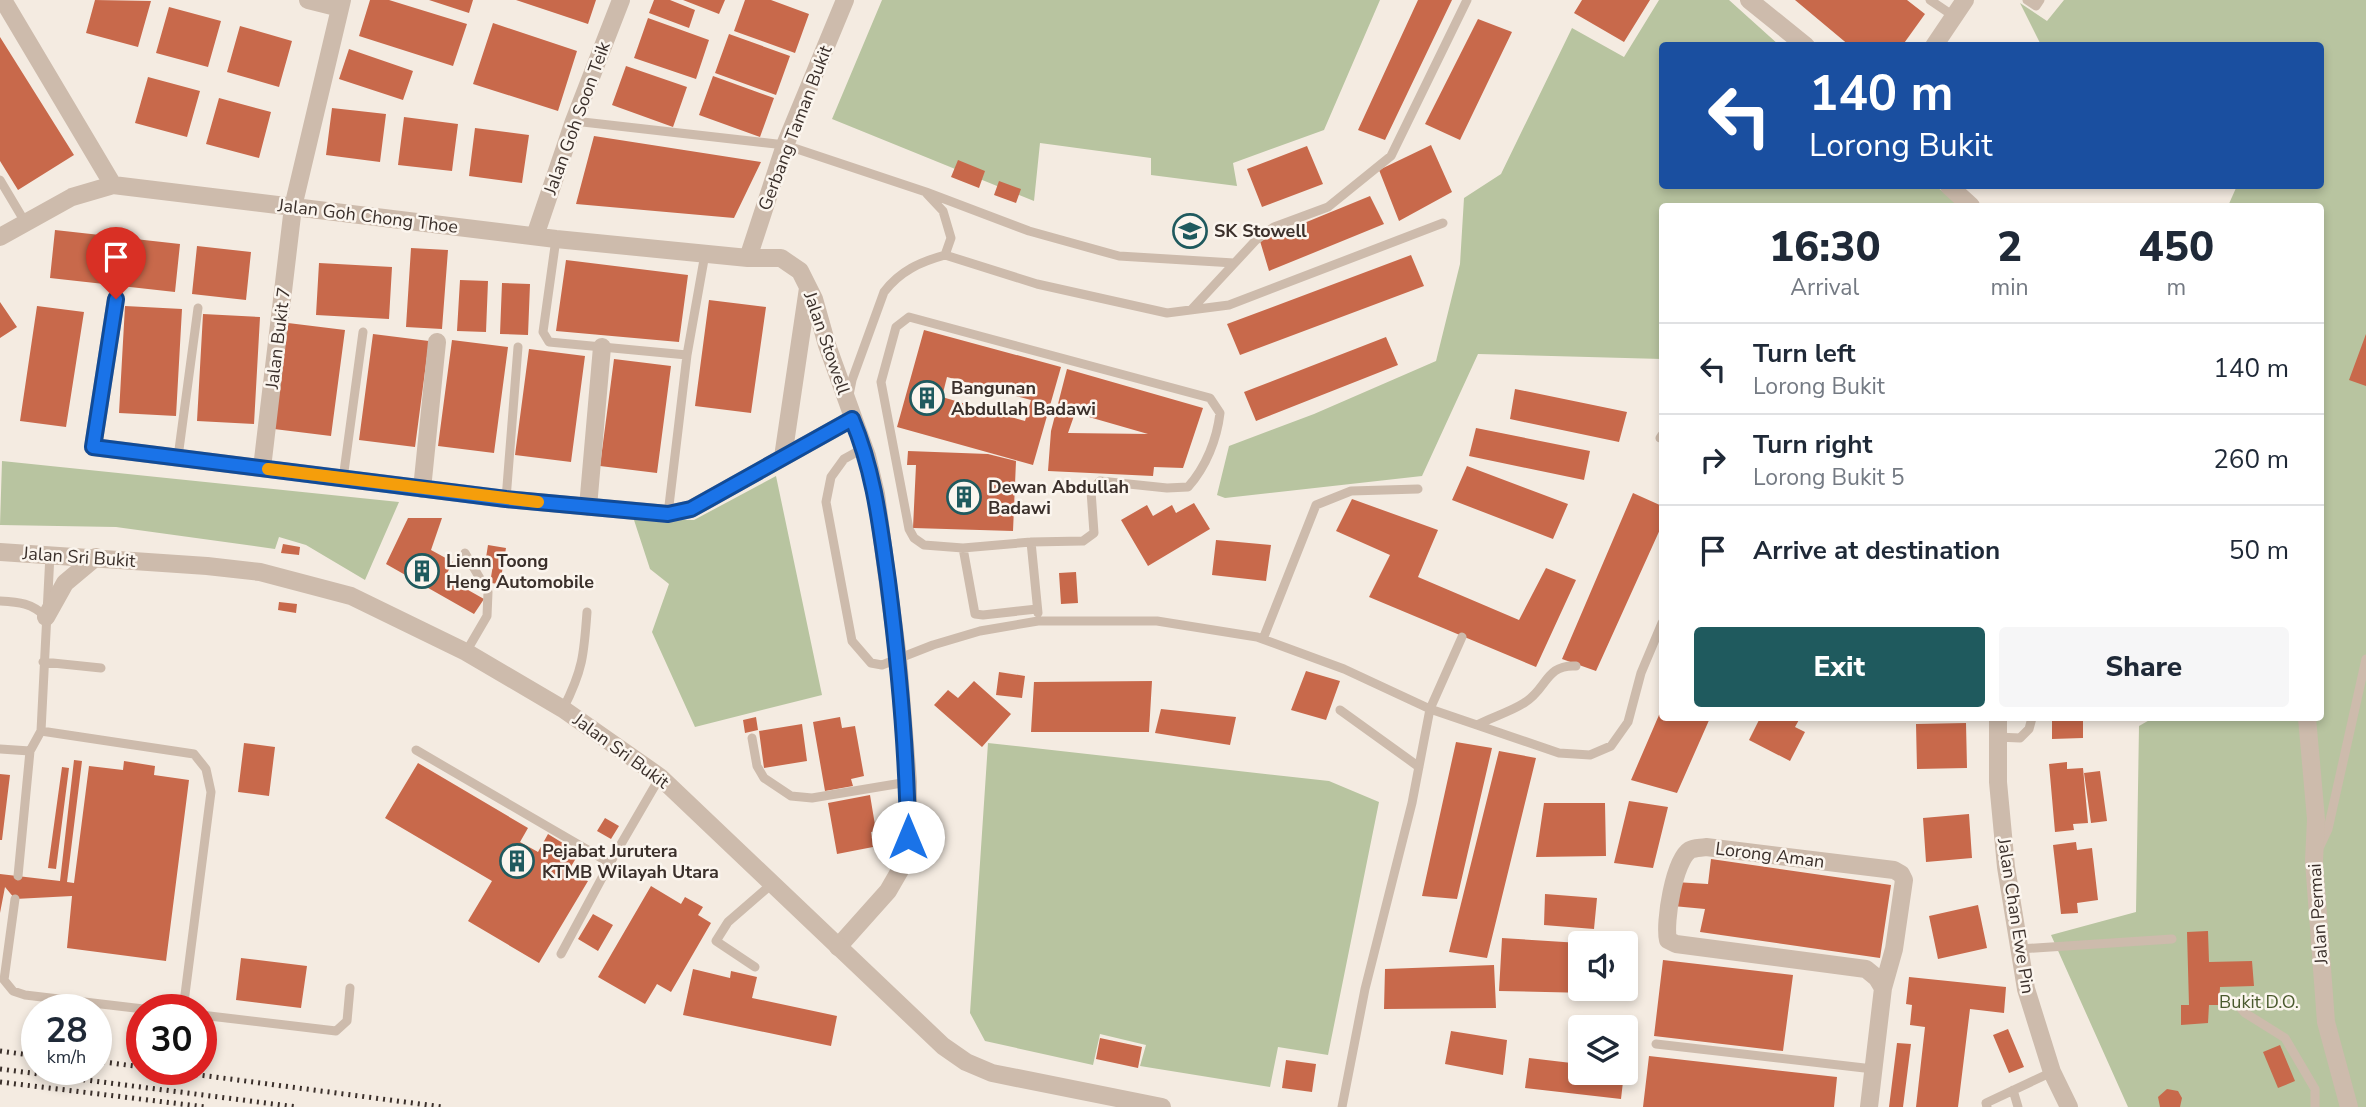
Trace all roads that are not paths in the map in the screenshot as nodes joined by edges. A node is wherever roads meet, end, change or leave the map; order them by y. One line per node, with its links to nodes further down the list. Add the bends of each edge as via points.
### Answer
1 (2, 0): 18 (street)
2 (308, 0): 11 (street)
3 (621, 0): 15 (street, Jalan Goh Soon Teik)
4 (845, 0): 16 (street, Gerbang Taman Bukit)
5 (1467, 0): 31 (lane, via 1391,156 1328,207 1274,228)
6 (1749, 0): 13 (street)
7 (1930, 0): 12 (lane)
8 (1965, 0): 12 (street)
9 (2027, 0): 10 (lane, via 2036,6)
10 (2040, 0)
11 (341, 4): 22 (street, Jalan Bukit 7)
12 (1955, 17): 14 (street)
13 (1801, 42)
14 (1937, 42)
15 (574, 121): 16 (lane); 25 (street, Jalan Goh Soon Teik)
16 (785, 145): 20 (lane); 30 (street, Gerbang Taman Bukit)
17 (0, 180): 23 (lane)
18 (113, 185): 22 (street, Jalan Goh Chong Thoe); 23 (street, Jalan Goh Chong Thoe, via 72,197)
19 (1952, 189): 21 (street)
20 (926, 192): 29 (lane, via 943,211 951,238); 31 (lane, via 1029,232 1119,256)
21 (1968, 203)
22 (293, 207): 25 (street, Jalan Goh Chong Thoe); 45 (street, Jalan Bukit 7)
23 (25, 222): 26 (street, Jalan Goh Chong Thoe)
24 (1443, 223): 35 (lane, via 1229,305)
25 (535, 236): 27 (street, Jalan Goh Chong Thoe)
26 (0, 237)
27 (556, 239): 28 (street, Jalan Goh Chong Thoe); 38 (lane, via 543,332 549,342)
28 (705, 254): 30 (street, Jalan Goh Chong Thoe); 40 (lane)
29 (945, 255): 35 (lane, via 1037,284 1167,313); 41 (lane, via 904,272 884,292 852,380)
30 (748, 258): 32 (street, Jalan Stowell, via 781,258 800,271)
31 (1234, 263): 35 (lane)
32 (808, 287): 41 (street, Jalan Stowell); 44 (street)
33 (116, 299): 43 (street, via 93,447)
34 (198, 308): 43 (lane)
35 (1191, 310)
36 (363, 332): 46 (lane)
37 (437, 342): 47 (street)
38 (602, 346): 40 (lane); 50 (street)
39 (518, 347): 49 (lane)
40 (687, 355): 51 (lane)
41 (850, 411): 42 (street, Jalan Stowell); 44 (street)
42 (864, 449): 67 (street, Jalan Stowell, via 876,494); 67 (lane, via 844,459 831,477 827,502 852,641 871,663 882,665)
43 (178, 457): 45 (street)
44 (783, 457): 51 (street, via 691,509)
45 (262, 468): 46 (street)
46 (343, 479): 47 (street)
47 (422, 489): 49 (street)
48 (1418, 489): 65 (lane, via 1351,491 1316,505)
49 (506, 499): 50 (street)
50 (588, 507): 51 (street)
51 (668, 514)
52 (1031, 541): 53 (lane); 53 (lane, via 1083,541 1094,533 1091,491 1100,481 1188,487 1198,476 1218,431 1220,413 1210,398 909,317 896,327 881,382 909,529 925,545); 59 (lane)
53 (963, 548): 59 (lane, via 975,614)
54 (0, 553): 56 (street, Jalan Sri Bukit)
55 (465, 553): 66 (lane, via 488,592 487,616)
56 (50, 554): 57 (street, Jalan Sri Bukit); 61 (lane)
57 (96, 557): 61 (street, via 65,583); 66 (street, Jalan Sri Bukit, via 260,572 317,586 351,596)
58 (0, 601): 61 (lane, via 36,607)
59 (1037, 610): 62 (lane)
60 (587, 612): 72 (lane, via 584,658)
61 (46, 617): 69 (lane)
62 (1038, 621): 65 (lane, via 1157,621); 67 (lane, via 980,631)
63 (1659, 630): 78 (lane, via 1628,722 1611,746 1590,755 1559,753)
64 (1462, 637): 73 (lane)
65 (1263, 639): 73 (lane, via 1344,669)
66 (466, 652): 72 (street, Jalan Sri Bukit)
67 (898, 658): 87 (street, Jalan Stowell)
68 (2366, 659): 88 (lane, via 2328,829)
69 (43, 662): 71 (lane); 79 (lane)
70 (1576, 666): 78 (lane, via 1563,665 1523,704)
71 (101, 668)
72 (563, 709): 86 (street, Jalan Sri Bukit)
73 (1430, 709): 78 (lane); 85 (lane)
74 (1339, 710): 85 (lane)
75 (1998, 721): 80 (street, Jalan Chan Ewe Pin)
76 (2031, 721): 80 (lane, via 2021,738)
77 (2307, 721): 88 (street, Jalan Permai, via 2316,819)
78 (1477, 724)
79 (41, 731): 84 (lane); 100 (lane, via 194,754 206,769 211,792)
80 (1997, 737): 95 (street, Jalan Chan Ewe Pin, via 2006,867)
81 (752, 738): 87 (lane, via 764,778 791,796 811,798)
82 (0, 749): 84 (lane)
83 (415, 750): 89 (lane)
84 (30, 751): 90 (lane)
85 (1419, 767): 109 (lane)
86 (660, 777): 89 (lane); 91 (street, Jalan Sri Bukit)
87 (908, 782): 94 (street, Jalan Stowell, via 903,865 888,891)
88 (2314, 860): 115 (street, Jalan Permai, via 2326,1022)
89 (610, 863): 96 (lane)
90 (18, 876)
91 (773, 883): 94 (street, Jalan Sri Bukit); 97 (lane, via 728,922 716,941)
92 (15, 899): 102 (lane, via 4,980 13,991)
93 (2172, 939): 95 (lane)
94 (838, 947): 108 (street, Jalan Sri Bukit, via 966,1062 992,1073)
95 (2020, 949): 106 (street, Jalan Chan Ewe Pin, via 2026,989)
96 (561, 954)
97 (755, 967)
98 (350, 988): 103 (lane, via 347,1021 336,1031)
99 (1883, 988): 99 (street, Lorong Aman, via 1866,969 1668,940 1671,898 1687,852 1706,847 1901,874 1895,949); 105 (street)
100 (185, 994)
101 (2235, 1002): 114 (lane, via 2286,1038 2315,1089)
102 (126, 1007)
103 (217, 1018)
104 (1656, 1044): 105 (lane)
105 (1873, 1069): 110 (street)
106 (2052, 1072): 107 (lane); 113 (street, Jalan Chan Ewe Pin)
107 (2013, 1090): 111 (lane, via 1986,1103); 112 (lane)
108 (1162, 1107)
109 (1342, 1107)
110 (1869, 1107)
111 (1987, 1107)
112 (2018, 1107)
113 (2069, 1107)
114 (2315, 1107)
115 (2349, 1107)

